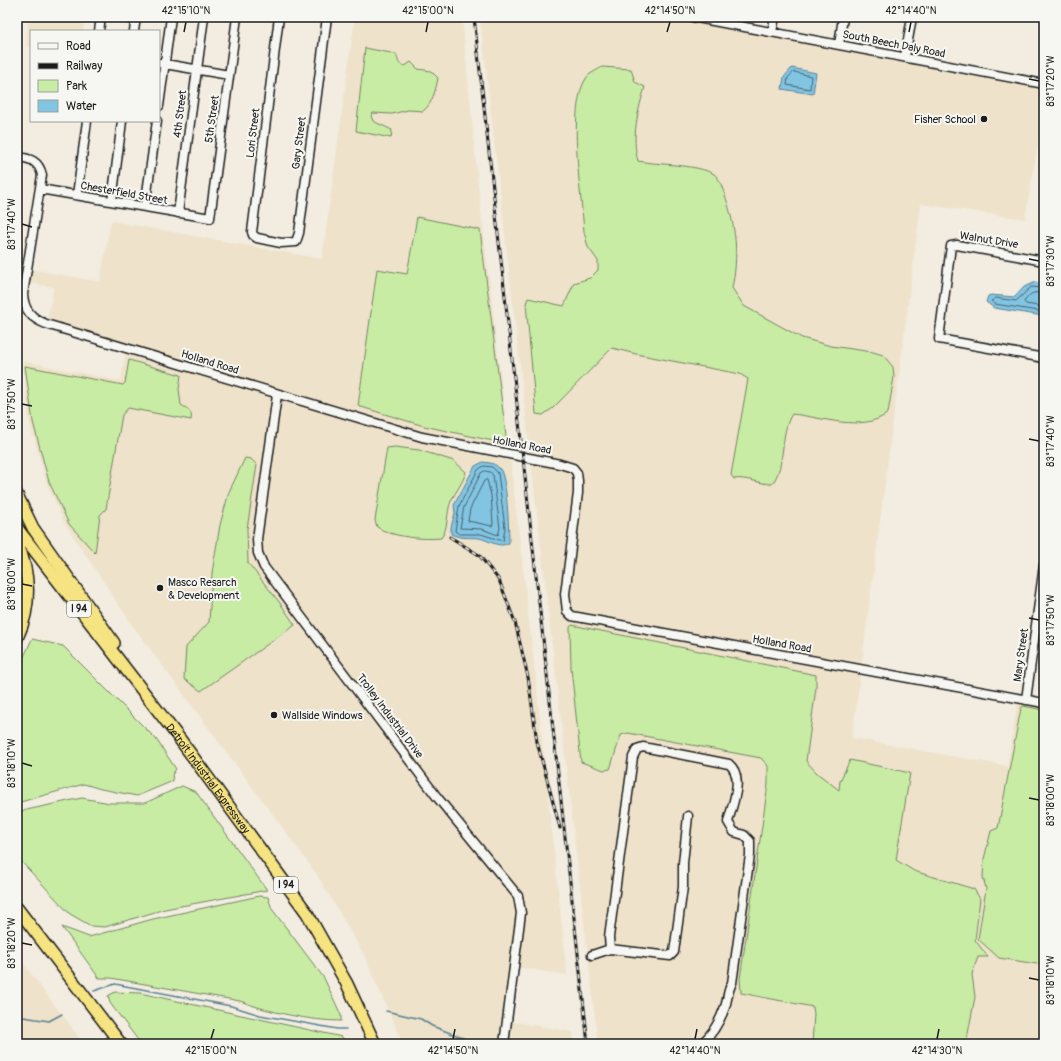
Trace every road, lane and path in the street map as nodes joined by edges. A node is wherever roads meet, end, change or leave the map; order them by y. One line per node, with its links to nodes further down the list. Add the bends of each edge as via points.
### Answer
1 (101, 17): 13 (street)
2 (136, 17): 14 (street)
3 (171, 17): 18 (street)
4 (204, 17): 19 (street, 4th Street)
5 (237, 17): 20 (street, 5th Street)
6 (279, 17): 33 (street, Lori Street, via 252,232 254,237)
7 (327, 17): 33 (street, Gary Street, via 298,239 289,243)
8 (692, 17): 12 (street, South Beech Daly Road)
9 (775, 17): 15 (street)
10 (843, 17): 16 (street)
11 (912, 17): 17 (street)
12 (706, 18): 15 (street, South Beech Daly Road)
13 (99, 30)
14 (134, 30)
15 (772, 32): 16 (street, South Beech Daly Road)
16 (839, 45): 17 (street, South Beech Daly Road)
17 (905, 57): 21 (street, South Beech Daly Road)
18 (162, 63): 19 (street); 22 (street)
19 (197, 70): 20 (street); 31 (street, 4th Street)
20 (229, 75): 32 (street, 5th Street, via 210,218)
21 (1044, 84)
22 (160, 92)
23 (87, 122): 28 (street)
24 (122, 122): 29 (street)
25 (157, 122): 30 (street)
26 (17, 157): 27 (street, Holland Road, via 30,159 40,167)
27 (40, 189): 28 (street, Chesterfield Street); 36 (street, Holland Road, via 23,294 25,307 33,318)
28 (78, 195): 29 (street, Chesterfield Street)
29 (112, 202): 30 (street, Chesterfield Street)
30 (146, 207): 31 (street, Chesterfield Street)
31 (178, 213): 32 (street, Chesterfield Street)
32 (205, 218)
33 (267, 240)
34 (1044, 261): 35 (street, Walnut Drive, via 951,246 939,339)
35 (1044, 358)
36 (277, 395): 43 (street, Holland Road, via 422,436 573,468 578,477 578,493 565,594 567,611 574,617); 51 (street, Trolley Industrial Drive, via 257,538 259,558 436,796 518,896 521,913)
37 (17, 495): 42 (highway, via 32,528 131,667)
38 (17, 528): 42 (highway, Detroit Industrial Expressway / I 94)
39 (17, 542): 41 (highway, via 24,557 28,590 23,622)
40 (1044, 565): 43 (street, Mary Street)
41 (17, 638)
42 (141, 690): 50 (highway, Detroit Industrial Expressway / I 94, via 307,914 347,984)
43 (1026, 700): 44 (street, Holland Road)
44 (1044, 703)
45 (688, 816): 47 (street, via 684,887 674,952 670,956)
46 (17, 908): 49 (highway)
47 (610, 949): 48 (street); 52 (street, via 609,938 633,757 638,749 643,747 729,764 735,769 738,779 728,822 734,832 744,835 750,841 750,855 732,983 727,992 725,1006 710,1036)
48 (592, 956)
49 (121, 1044)
50 (375, 1044)
51 (504, 1044)
52 (701, 1044)

